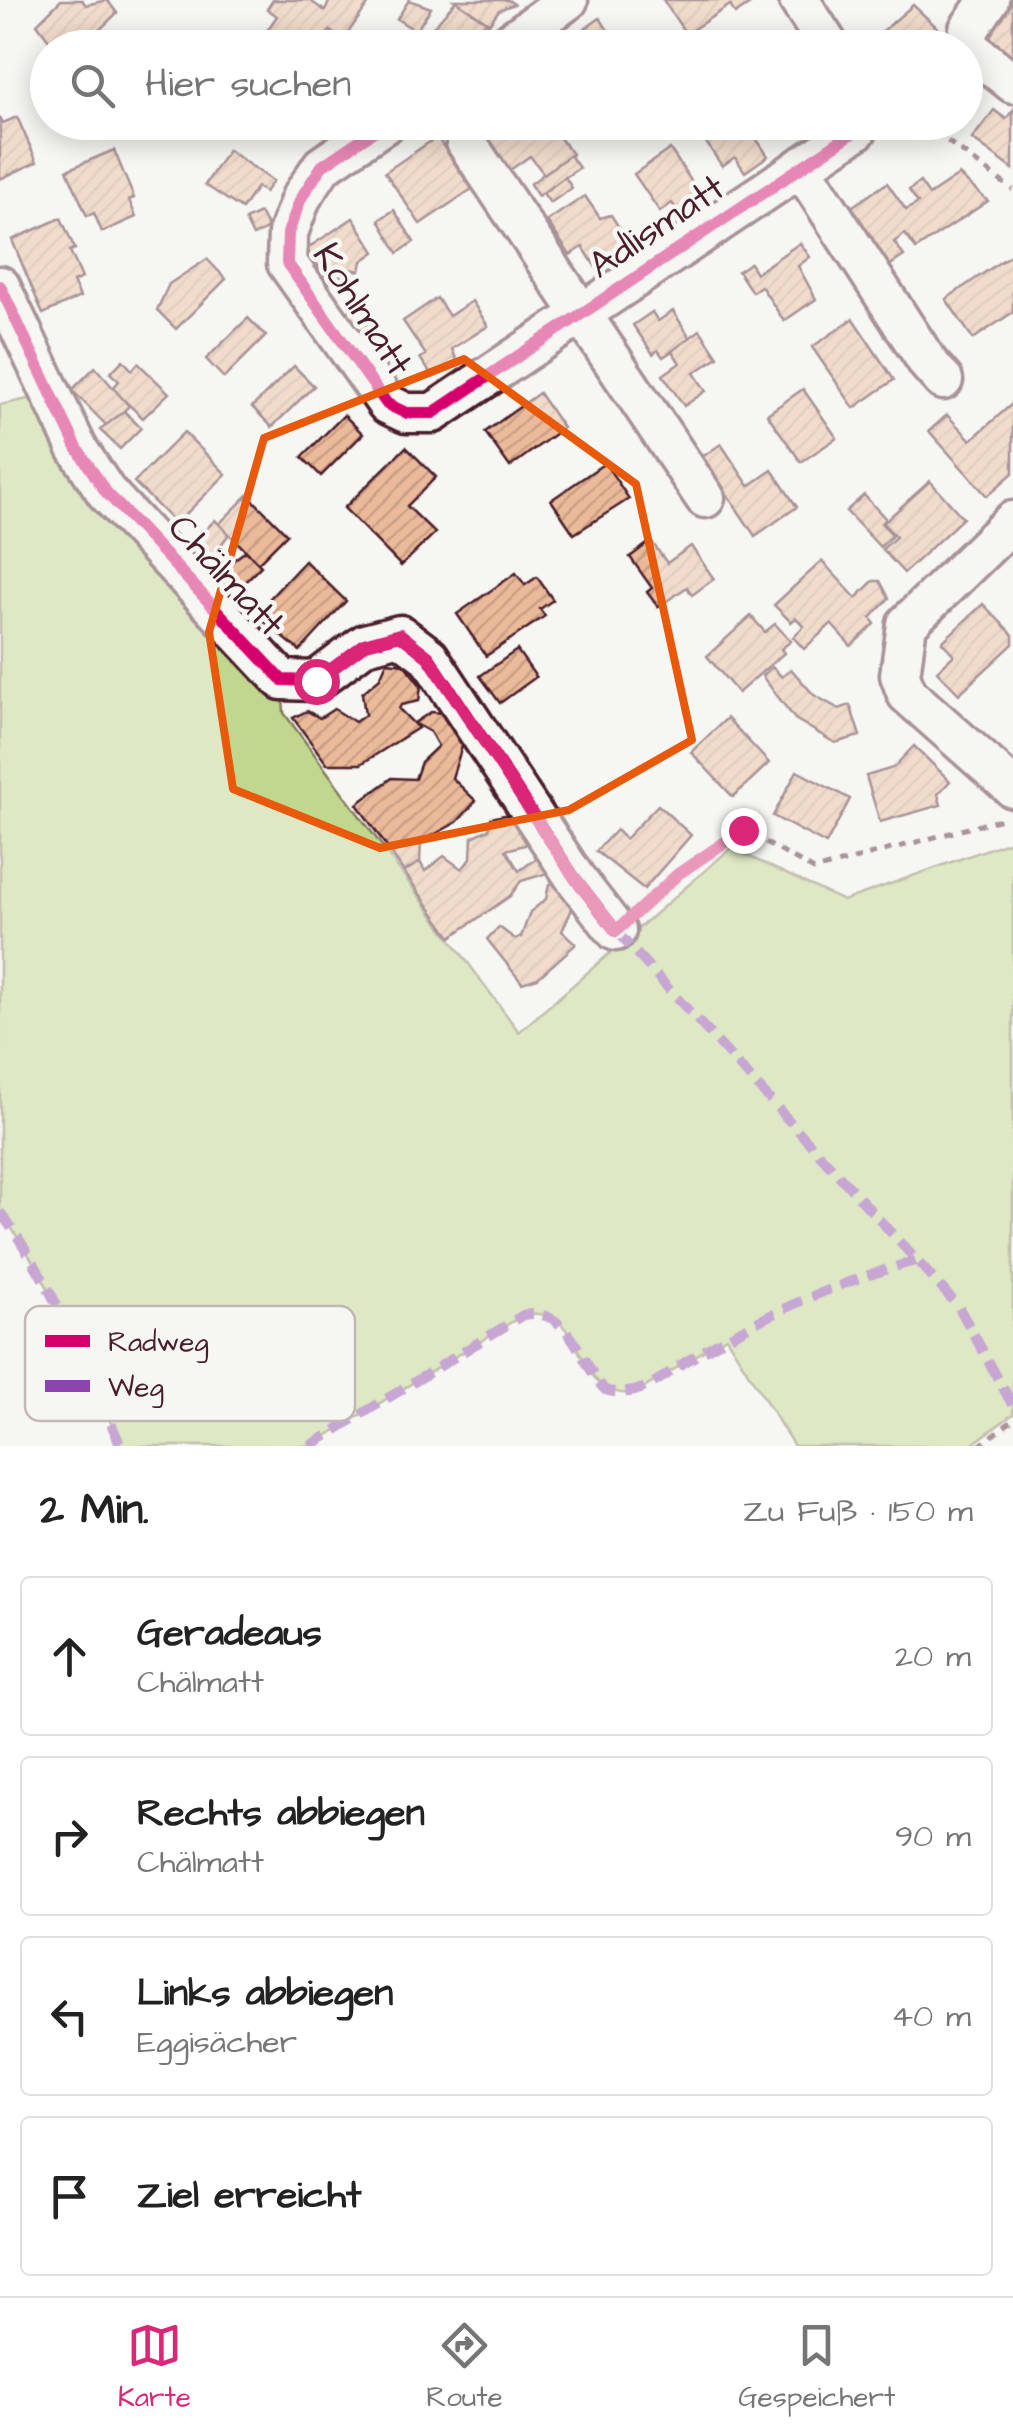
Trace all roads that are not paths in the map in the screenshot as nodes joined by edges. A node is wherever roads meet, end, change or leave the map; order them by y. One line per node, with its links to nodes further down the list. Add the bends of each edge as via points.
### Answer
1 (568, 0): 4 (street)
2 (800, 0): 5 (street)
3 (988, 0): 6 (street)
4 (526, 30)
5 (819, 30)
6 (969, 30)
7 (983, 58): 8 (street)
8 (1013, 83)
9 (360, 140): 14 (street, Kohlmatt, via 322,166 300,198 287,263 387,404 406,413 433,413)
10 (842, 140): 12 (street, Adlismatt)
11 (466, 142): 14 (street, Adlismatt)
12 (801, 167): 14 (street, Adlismatt); 15 (street)
13 (0, 286): 19 (street, Chälmatt, via 77,448 106,492 282,680 316,681 365,644 400,634 428,657)
14 (584, 312): 16 (street, Adlismatt)
15 (944, 380)
16 (705, 498)
17 (1013, 521): 18 (street, via 908,624 900,675 908,694)
18 (1013, 788)
19 (616, 931)

